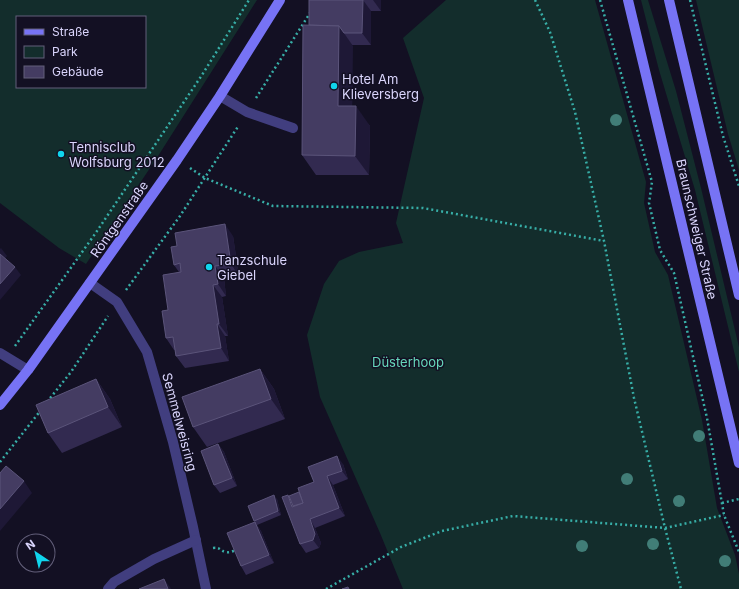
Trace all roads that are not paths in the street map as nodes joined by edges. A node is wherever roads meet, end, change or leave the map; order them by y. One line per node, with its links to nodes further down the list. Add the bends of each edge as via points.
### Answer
1 (280, 0): 4 (main road, Röntgenstraße)
2 (627, 0): 13 (main road, Braunschweiger Straße)
3 (668, 0): 6 (main road, Braunschweiger Straße)
4 (220, 96): 5 (street, via 247,112); 8 (main road, Röntgenstraße)
5 (293, 128)
6 (729, 251): 7 (street); 9 (main road, Braunschweiger Straße)
7 (739, 270)
8 (90, 283): 11 (main road, Röntgenstraße); 15 (street, Semmelweisring, via 117,302 147,352 173,442)
9 (739, 295)
10 (4, 355): 11 (street)
11 (28, 370): 12 (main road, Röntgenstraße)
12 (0, 405)
13 (738, 450): 14 (main road, Braunschweiger Straße)
14 (739, 464)
15 (196, 540): 16 (street, via 154,559 114,582); 17 (street, Semmelweisring)
16 (108, 589)
17 (206, 589)

